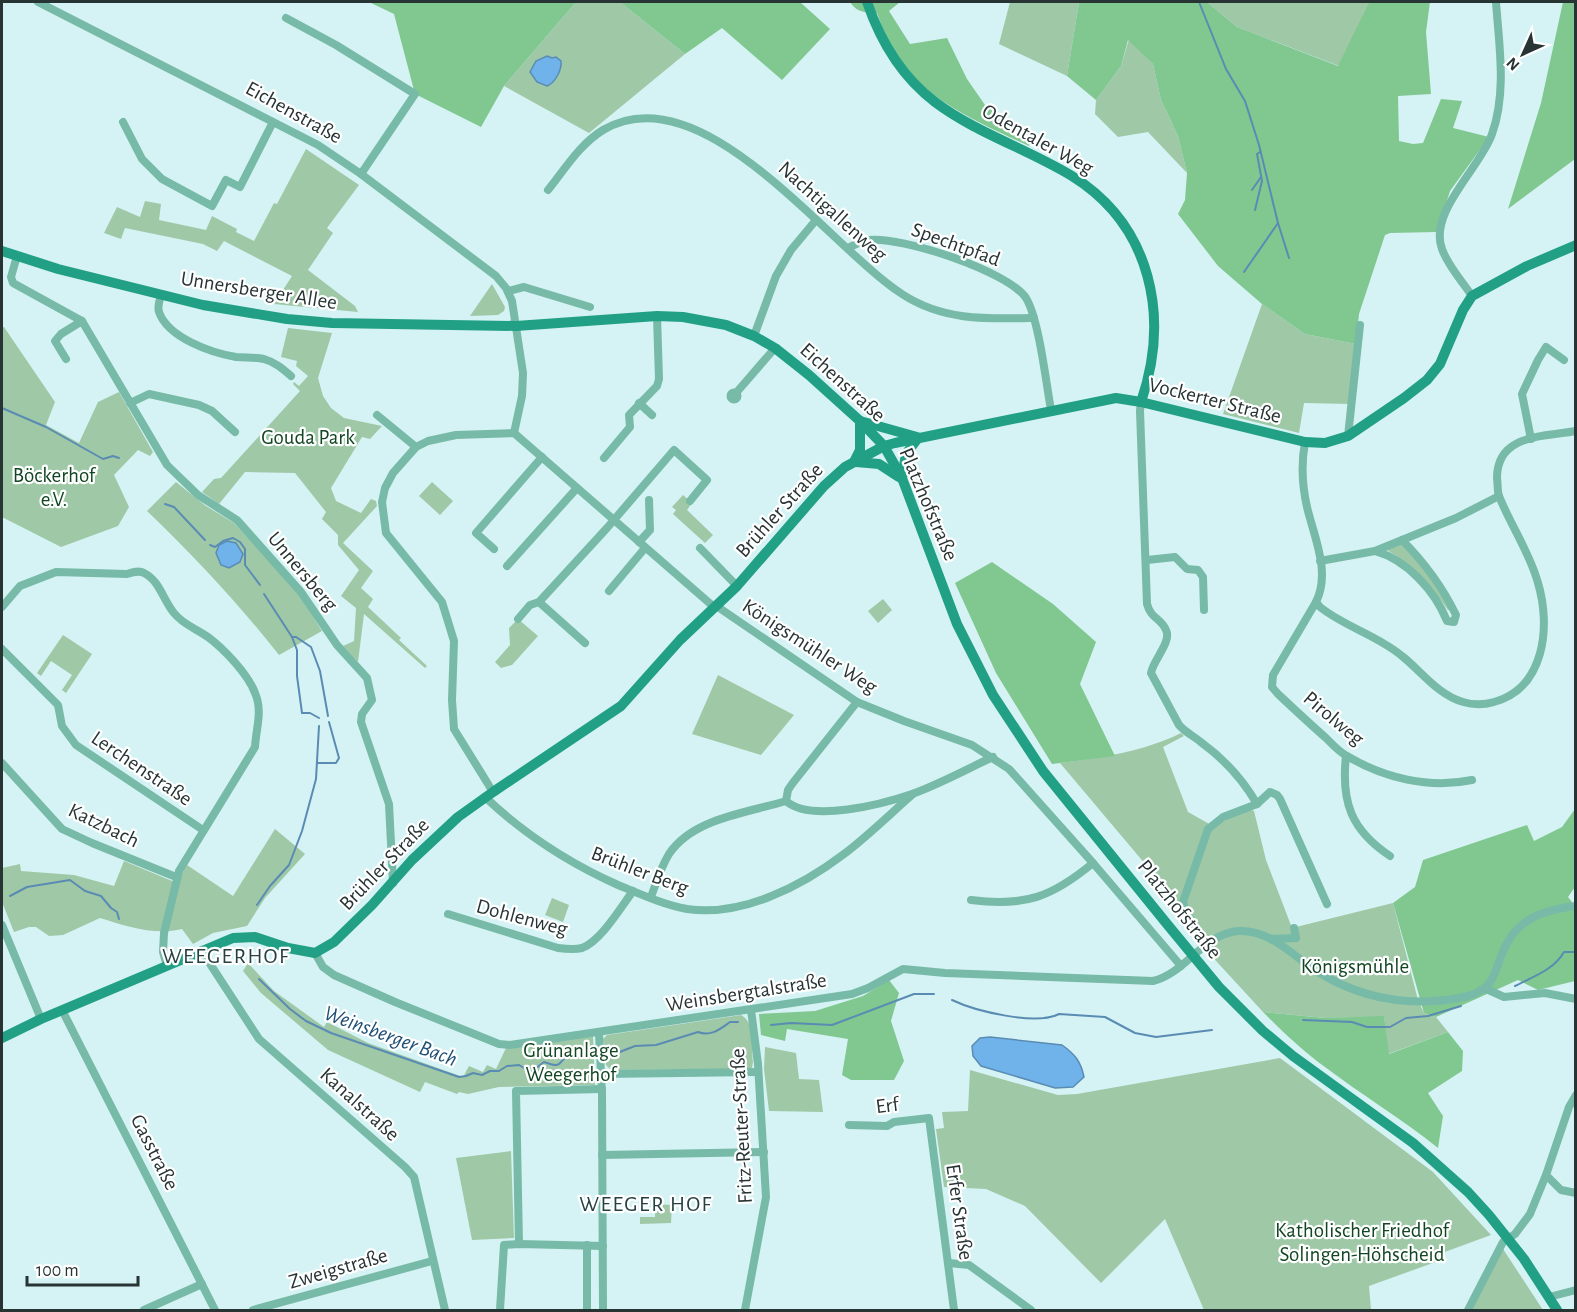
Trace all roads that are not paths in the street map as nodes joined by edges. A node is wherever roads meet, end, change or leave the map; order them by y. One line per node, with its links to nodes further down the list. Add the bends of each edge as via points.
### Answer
1 (38, 2): 6 (street, Eichenstraße)
2 (867, 2): 29 (main road, Odentaler Weg, via 896,60 933,100 952,114 1074,177 1101,199 1124,226 1146,270 1154,306 1154,351)
3 (1496, 2): 16 (street, via 1501,79 1497,119 1484,151 1453,196 1439,233 1444,253)
4 (286, 18): 7 (street, via 415,94)
5 (123, 122): 6 (street, via 142,159 162,179 212,206 226,180 240,187)
6 (273, 122): 7 (street, Eichenstraße)
7 (361, 174): 14 (street, Eichenstraße, via 495,276)
8 (548, 190): 9 (street, Nachtigallenweg, via 594,136 620,123 656,118 689,127 744,159)
9 (816, 220): 11 (street, Nachtigallenweg); 23 (street, via 791,250 777,276)
10 (1575, 245): 16 (main road)
11 (848, 248): 19 (street, Nachtigallenweg, via 901,293 933,308 980,320); 19 (street, Spechtpfad, via 869,240 884,240 941,253 1015,287 1027,300)
12 (2, 251): 13 (main road, Unnersberger Allee)
13 (17, 256): 15 (main road, Unnersberger Allee); 20 (street, via 13,283)
14 (508, 291): 17 (street, via 524,287); 22 (street)
15 (161, 294): 22 (main road, Unnersberger Allee, via 287,319); 27 (street, via 160,315 187,340 224,354 267,360)
16 (1472, 296): 39 (main road, Vockerter Straße, via 1435,372 1409,395)
17 (590, 307)
18 (657, 316): 22 (main road, Eichenstraße); 23 (main road, Eichenstraße, via 706,320); 31 (street, via 659,379)
19 (1034, 318): 32 (street)
20 (82, 321): 25 (street, via 55,341); 30 (street, Unnersberg)
21 (1360, 325): 39 (street)
22 (516, 326): 38 (street, via 523,383)
23 (754, 336): 24 (main road, Eichenstraße)
24 (775, 348): 28 (street, Eichenstraße); 35 (main road, Eichenstraße)
25 (66, 359)
26 (1564, 360): 41 (street, via 1546,347 1524,388 1522,397)
27 (291, 376)
28 (736, 393)
29 (1141, 402): 32 (main road, Vockerter Straße, via 1107,399); 42 (main road, Vockerter Straße); 59 (street)
30 (130, 403): 37 (street, via 149,394 199,405); 85 (street, Unnersberg, via 167,465 198,495 237,520 301,592 367,678 372,700 361,722 389,804)
31 (639, 403): 34 (street); 46 (street, via 629,415 630,428)
32 (1051, 410): 40 (main road, Vockerter Straße)
33 (377, 415): 44 (street)
34 (652, 415)
35 (860, 421): 40 (main road); 43 (main road, Eichenstraße); 47 (main road, via 860,450)
36 (1575, 431): 41 (street)
37 (235, 432)
38 (514, 433): 44 (street, via 456,435); 45 (street, Königsmühler Weg)
39 (1348, 436): 42 (main road, Vockerter Straße, via 1325,443)
40 (919, 437): 43 (main road, Vockerter Straße); 48 (main road, via 906,454)
41 (1530, 439): 50 (street, via 1514,443 1500,458)
42 (1305, 442): 60 (street, via 1302,477)
43 (884, 446): 47 (main road, Brühler Straße); 48 (main road, Platzhofstraße)
44 (416, 447): 78 (street, Brühler Berg, via 385,488 382,502 386,533 442,602 454,640 454,729)
45 (542, 458): 49 (street, Königsmühler Weg); 57 (street, via 476,533)
46 (604, 458)
47 (854, 462): 48 (main road, via 879,464); 62 (main road, Brühler Straße, via 824,486)
48 (902, 478): 98 (main road, Platzhofstraße, via 957,624 993,695 1043,771)
49 (577, 488): 53 (street, Königsmühler Weg); 61 (street)
50 (1499, 496): 54 (street); 65 (street, via 1531,562 1544,615 1538,663 1528,679 1505,699 1480,704 1462,702 1443,693 1399,653)
51 (649, 500): 55 (street, via 650,530)
52 (690, 501): 53 (street, via 707,480 674,450)
53 (614, 520): 55 (street, Königsmühler Weg); 64 (street)
54 (1402, 540): 58 (street); 58 (street, via 1439,582 1456,615 1454,622 1447,621 1436,600 1412,573 1397,560)
55 (642, 545): 63 (street); 66 (street, Königsmühler Weg)
56 (700, 548): 62 (street, Brühler Straße)
57 (494, 549)
58 (1375, 550): 60 (street)
59 (1147, 560): 68 (street, via 1175,557 1187,569 1198,570 1203,576); 80 (street, via 1149,611 1167,634 1166,644 1151,670 1152,678 1182,729 1230,767)
60 (1320, 561): 65 (street, via 1323,588)
61 (507, 566)
62 (736, 586): 66 (main road, Brühler Straße)
63 (609, 591)
64 (539, 602): 69 (street, via 530,605); 70 (street)
65 (1316, 602): 73 (street, Pirolweg, via 1273,675 1272,687)
66 (714, 606): 72 (street, Königsmühler Weg); 78 (main road, Brühler Straße, via 621,706)
67 (2, 607): 81 (street, via 20,586 56,572 143,572 156,584 175,615 221,649 255,690 260,710 255,747)
68 (1204, 610)
69 (518, 619)
70 (585, 643)
71 (2, 649): 81 (street, Lerchenstraße, via 58,705 64,729 76,745)
72 (857, 702): 74 (street, Königsmühler Weg, via 972,745); 79 (street, via 792,784)
73 (1346, 756): 76 (street, Pirolweg, via 1406,780 1446,784); 82 (street, via 1345,790 1355,822 1369,840)
74 (993, 757): 77 (street); 83 (street, Königsmühler Weg, via 1009,769)
75 (2, 763): 84 (street, Katzbach, via 62,829)
76 (1472, 780)
77 (913, 794): 79 (street, via 841,811 807,811); 87 (street, Brühler Berg, via 844,854 771,896 738,906 700,910)
78 (489, 795): 85 (main road, Brühler Straße, via 452,823); 86 (street, Brühler Berg, via 520,827 558,855)
79 (786, 801): 87 (street, via 717,820 689,833 665,861)
80 (1257, 804): 89 (street, via 1270,792 1277,795); 95 (street, via 1223,817 1208,829 1184,902)
81 (203, 830): 84 (street)
82 (1390, 856)
83 (1093, 863): 88 (street, via 1060,888 1040,896 1005,903); 100 (street, Königsmühler Weg)
84 (176, 877): 99 (street, via 164,933)
85 (393, 883): 97 (main road, Brühler Straße, via 334,942)
86 (633, 891): 87 (street, Brühler Berg); 91 (street, Dohlenweg, via 596,939 580,948 558,948)
87 (651, 897)
88 (971, 900)
89 (1327, 904)
90 (1575, 906): 101 (street, via 1543,913 1521,925 1509,938 1494,978)
91 (448, 914)
92 (2, 925): 105 (street)
93 (1294, 928): 94 (street, via 1296,938)
94 (1271, 939): 95 (street, Weinsbergtalstraße, via 1239,931); 101 (street, via 1318,971 1366,995 1434,1000 1472,995)
95 (1206, 944): 98 (street, Weinsbergtalstraße)
96 (201, 950): 97 (main road, via 233,938 255,937); 99 (main road); 122 (street, Kanalstraße, via 259,1039 411,1173)
97 (315, 953): 106 (street, Weinsbergtalstraße, via 322,967 334,975 499,1044)
98 (1193, 955): 100 (street, Weinsbergtalstraße); 118 (main road, Platzhofstraße, via 1263,1030 1439,1165)
99 (166, 966): 103 (main road)
100 (1178, 968): 104 (street, Weinsbergtalstraße, via 1147,982 903,969 852,994)
101 (1484, 988): 102 (street, via 1504,997 1545,993)
102 (1575, 999)
103 (62, 1010): 105 (main road); 124 (street, Gasstraße)
104 (751, 1010): 106 (street, Weinsbergtalstraße); 108 (street, Fritz-Reuter-Straße)
105 (40, 1019): 107 (main road)
106 (599, 1033): 109 (street)
107 (2, 1038)
108 (758, 1072): 109 (street); 114 (street, Fritz-Reuter-Straße)
109 (602, 1074): 110 (street)
110 (602, 1089): 115 (street); 119 (street, via 516,1091)
111 (1575, 1095): 116 (street)
112 (928, 1118): 113 (street, Erf, via 886,1126); 123 (street, Erfer Straße)
113 (849, 1125)
114 (764, 1152): 115 (street); 134 (street, Fritz-Reuter-Straße, via 766,1197)
115 (602, 1155): 121 (street)
116 (1546, 1175): 117 (street, via 1561,1190); 118 (street, via 1530,1214)
117 (1575, 1193)
118 (1508, 1238): 126 (main road, Platzhofstraße); 137 (street)
119 (519, 1244): 120 (street); 131 (street, via 504,1245)
120 (587, 1245): 121 (street); 132 (street)
121 (603, 1246): 133 (street)
122 (432, 1261): 129 (street, Zweigstraße); 130 (street, Kanalstraße)
123 (949, 1263): 135 (street, Erfer Straße); 136 (street, via 969,1265)
124 (202, 1284): 127 (street); 128 (street, Gasstraße)
125 (1575, 1290): 126 (street)
126 (1549, 1298): 138 (main road, Platzhofstraße)
127 (144, 1311)
128 (215, 1311)
129 (252, 1311)
130 (445, 1311)
131 (500, 1311)
132 (587, 1311)
133 (603, 1311)
134 (745, 1311)
135 (954, 1311)
136 (1031, 1311)
137 (1468, 1311)
138 (1557, 1311)

